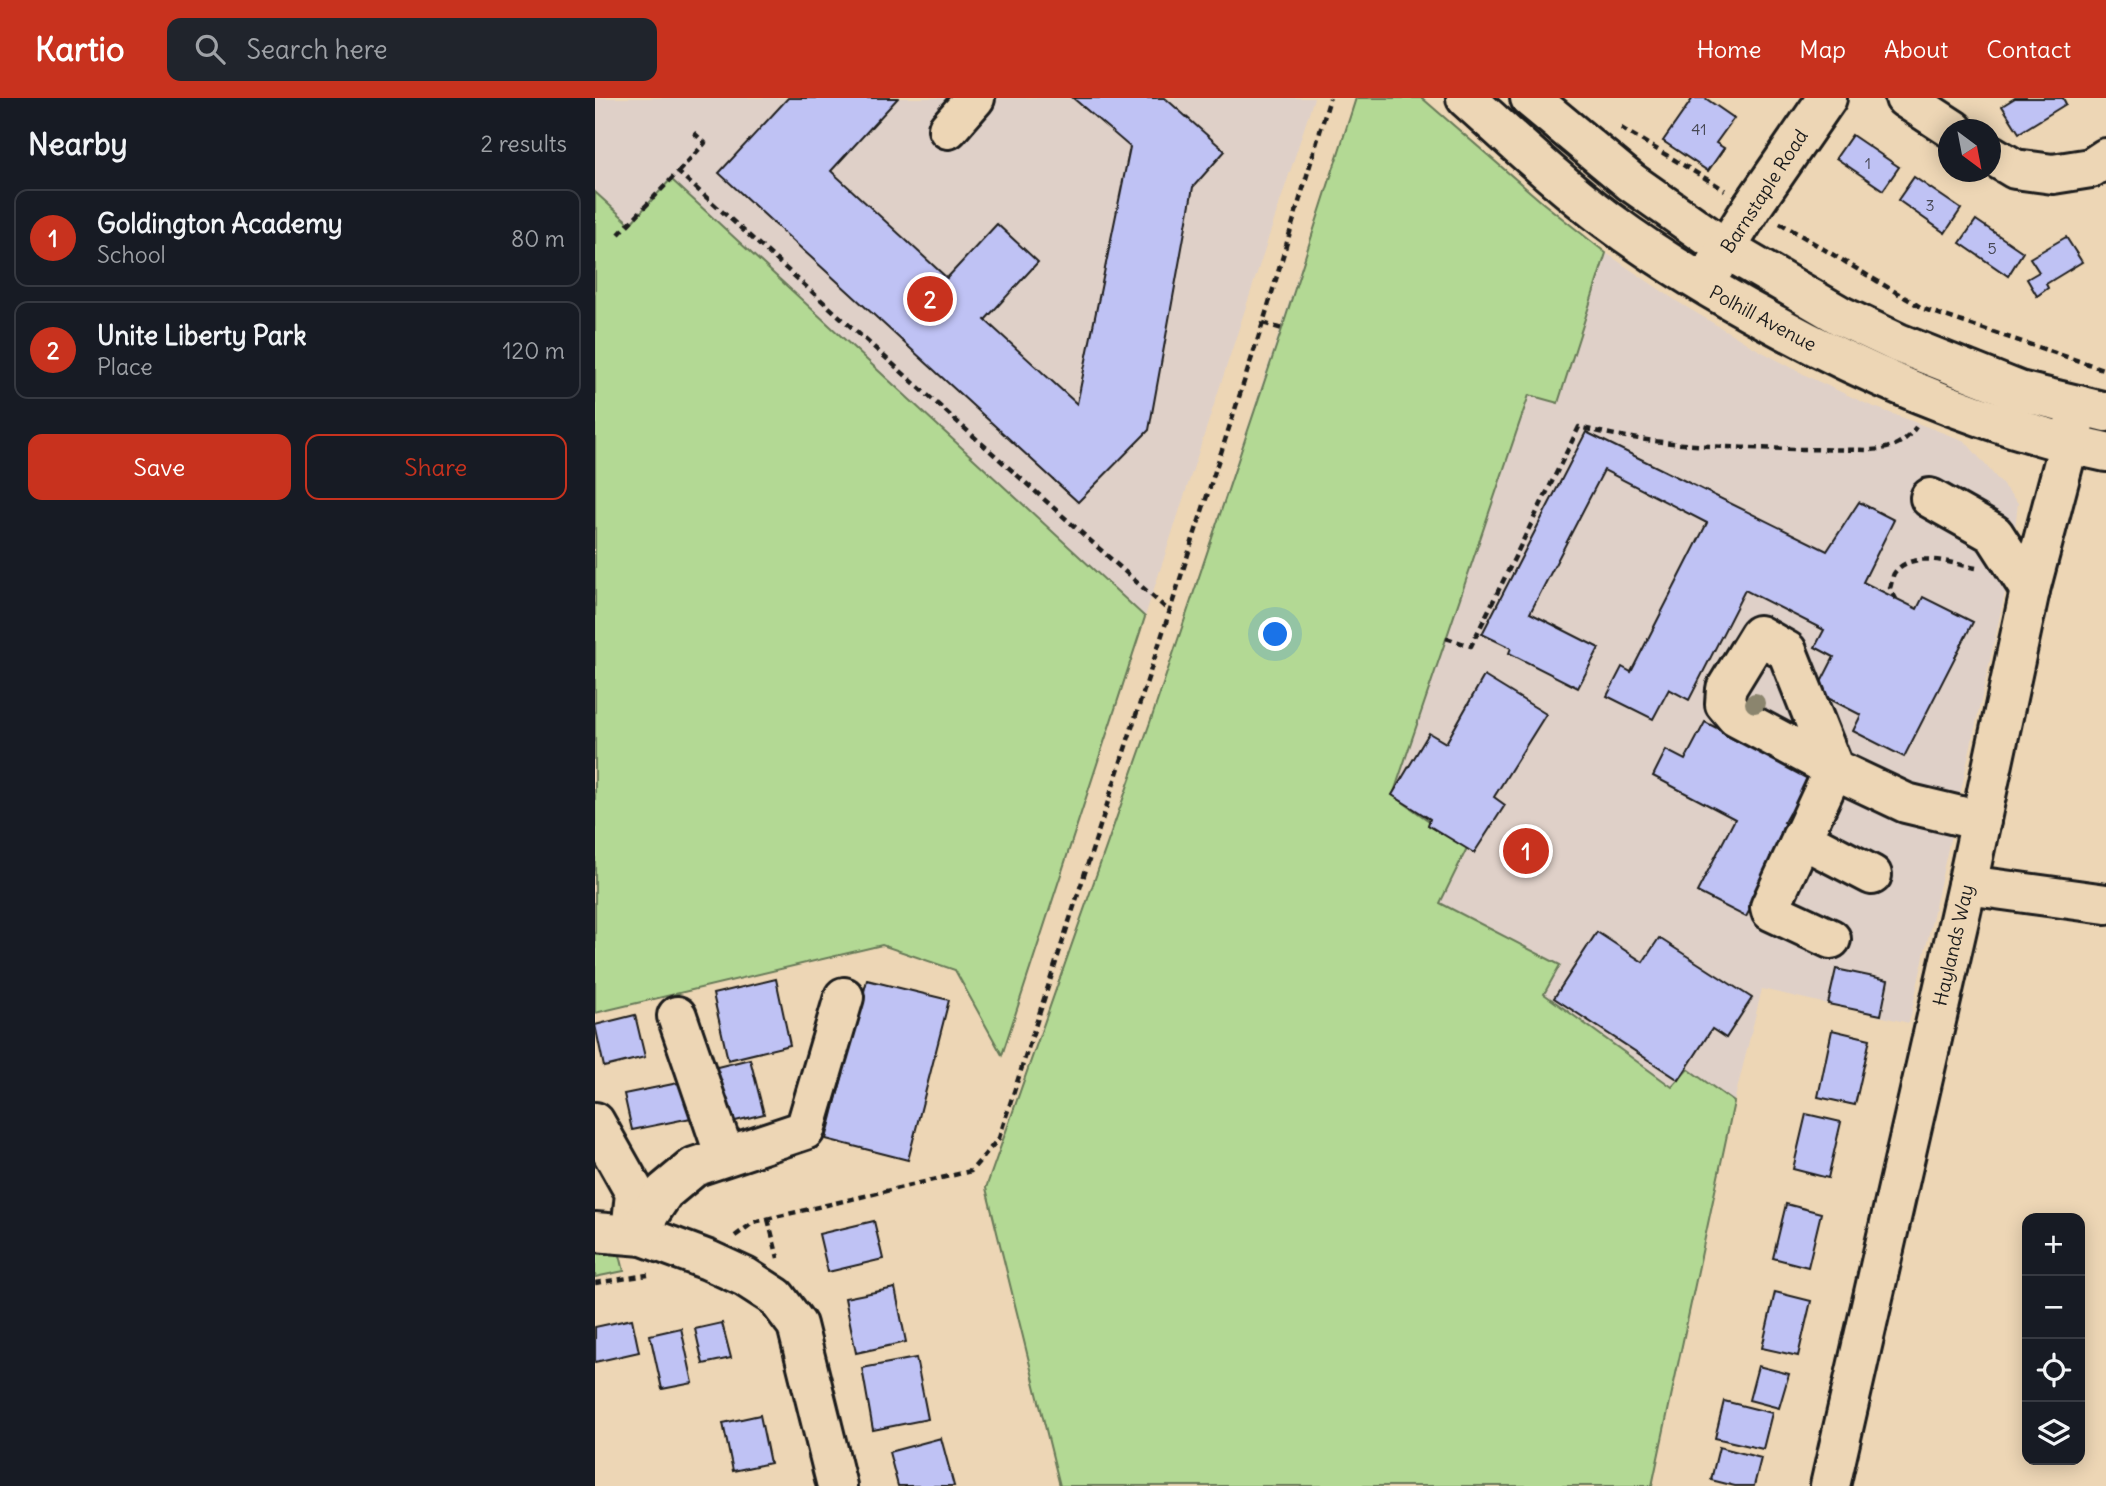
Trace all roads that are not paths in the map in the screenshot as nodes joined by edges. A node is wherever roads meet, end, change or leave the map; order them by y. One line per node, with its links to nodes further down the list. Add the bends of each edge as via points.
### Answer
1 (975, 98): 7 (street)
2 (1466, 98): 11 (street, Polhill Avenue, via 1606,219)
3 (1530, 98): 10 (street, Polhill Avenue, via 1631,183)
4 (1827, 98): 10 (street, Barnstaple Road)
5 (1906, 98): 6 (street)
6 (1938, 119)
7 (948, 129)
8 (2106, 158): 9 (street, via 2091,168 2053,174 2015,169)
9 (2001, 161)
10 (1726, 249): 11 (street, Barnstaple Road); 12 (street, Polhill Avenue, via 1841,316 1898,343 2019,391)
11 (1704, 286): 13 (street, Polhill Avenue, via 1879,378)
12 (2093, 409): 13 (street, Haylands Way)
13 (2069, 444): 14 (street, Polhill Avenue); 16 (street, Haylands Way)
14 (2106, 452)
15 (1930, 498): 16 (street, via 1994,534)
16 (2030, 590): 17 (street, Haylands Way)
17 (1981, 821): 18 (street, via 1906,803 1834,769); 20 (street, Haylands Way)
18 (1801, 838): 19 (street); 22 (street, via 1771,911)
19 (1873, 875)
20 (1966, 884): 21 (street); 29 (street, Haylands Way)
21 (2106, 904)
22 (1831, 939)
23 (843, 997): 26 (street, via 805,1130)
24 (677, 1016): 26 (street)
25 (595, 1122): 27 (street, via 635,1194)
26 (726, 1156): 27 (street, via 694,1167 664,1192 644,1222)
27 (623, 1234): 28 (street, via 708,1260 776,1297 797,1325)
28 (837, 1486)
29 (1830, 1486)

